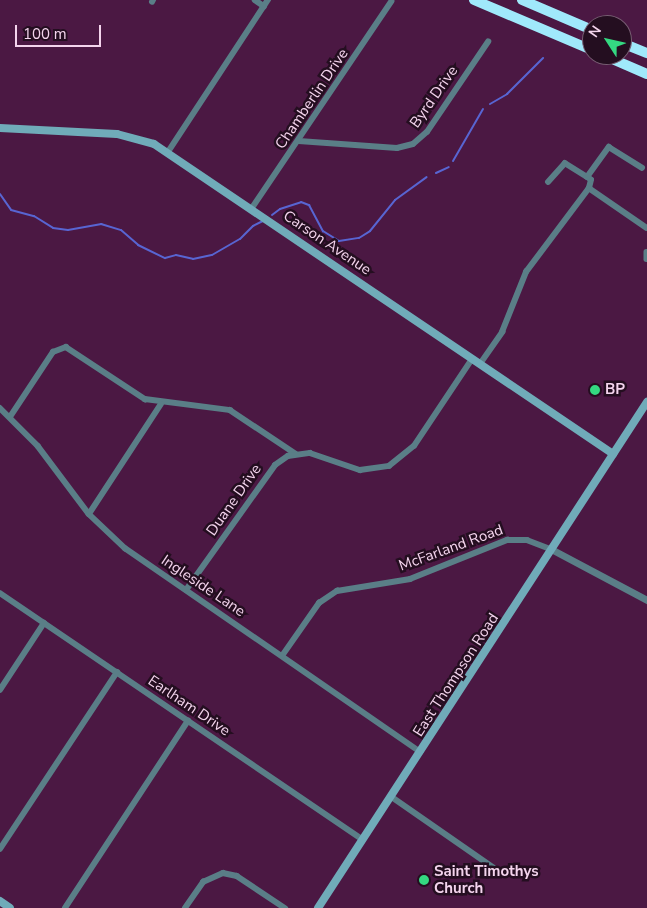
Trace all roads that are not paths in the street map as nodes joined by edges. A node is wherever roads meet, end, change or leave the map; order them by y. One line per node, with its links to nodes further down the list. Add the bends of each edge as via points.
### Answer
1 (255, 0): 6 (street)
2 (268, 0): 6 (street)
3 (474, 0): 9 (highway)
4 (522, 0): 7 (highway)
5 (391, 2): 15 (street, Chamberlin Drive)
6 (264, 6): 16 (street)
7 (582, 26)
8 (488, 42): 15 (street, Byrd Drive, via 427,132 413,144 397,148)
9 (582, 46)
10 (632, 47): 11 (highway)
11 (647, 53)
12 (626, 65): 13 (highway)
13 (647, 74)
14 (0, 128): 16 (main road, Carson Avenue, via 117,134 154,144)
15 (299, 141): 21 (street, Chamberlin Drive)
16 (168, 152): 21 (main road, Carson Avenue)
17 (642, 168): 18 (street, via 609,146)
18 (587, 177): 19 (street, via 565,162); 20 (street, via 591,180)
19 (548, 182)
20 (589, 188): 22 (street); 26 (street, via 533,260 513,299 502,332)
21 (252, 208): 25 (main road, Carson Avenue)
22 (647, 228)
23 (647, 252): 24 (street)
24 (647, 259)
25 (472, 359): 26 (main road, Carson Avenue); 31 (street, Duane Drive, via 414,446 398,461 381,468 360,470 320,454)
26 (480, 364): 32 (main road, Carson Avenue)
27 (647, 402): 32 (main road, East Thompson Road)
28 (161, 404): 30 (street, via 135,394 69,348 61,347 53,352); 31 (street, via 230,410); 33 (street)
29 (0, 408): 30 (street, Ingleside Lane)
30 (10, 417): 33 (street, Ingleside Lane, via 38,446)
31 (296, 454): 35 (street, Duane Drive, via 281,460 267,472)
32 (613, 454): 34 (main road, East Thompson Road)
33 (90, 514): 35 (street, Ingleside Lane, via 125,548)
34 (550, 549): 37 (street, McFarland Road); 39 (street, McFarland Road, via 527,540 507,540 410,579 337,591 320,602); 43 (main road, East Thompson Road, via 530,586)
35 (186, 590): 39 (street, Ingleside Lane)
36 (0, 593): 38 (street, Earlham Drive)
37 (647, 600)
38 (44, 623): 40 (street, Earlham Drive); 41 (street)
39 (282, 656): 43 (street, Ingleside Lane)
40 (116, 672): 42 (street, Earlham Drive); 46 (street)
41 (0, 690)
42 (188, 721): 45 (street, Earlham Drive); 50 (street)
43 (422, 752): 44 (main road, East Thompson Road)
44 (392, 797): 45 (main road, East Thompson Road); 47 (street)
45 (363, 840): 53 (main road, East Thompson Road)
46 (0, 848)
47 (494, 868)
48 (0, 901): 49 (main road)
49 (10, 908)
50 (65, 908)
51 (185, 908): 52 (street, via 203,882 223,873 237,876)
52 (285, 908)
53 (318, 908)

